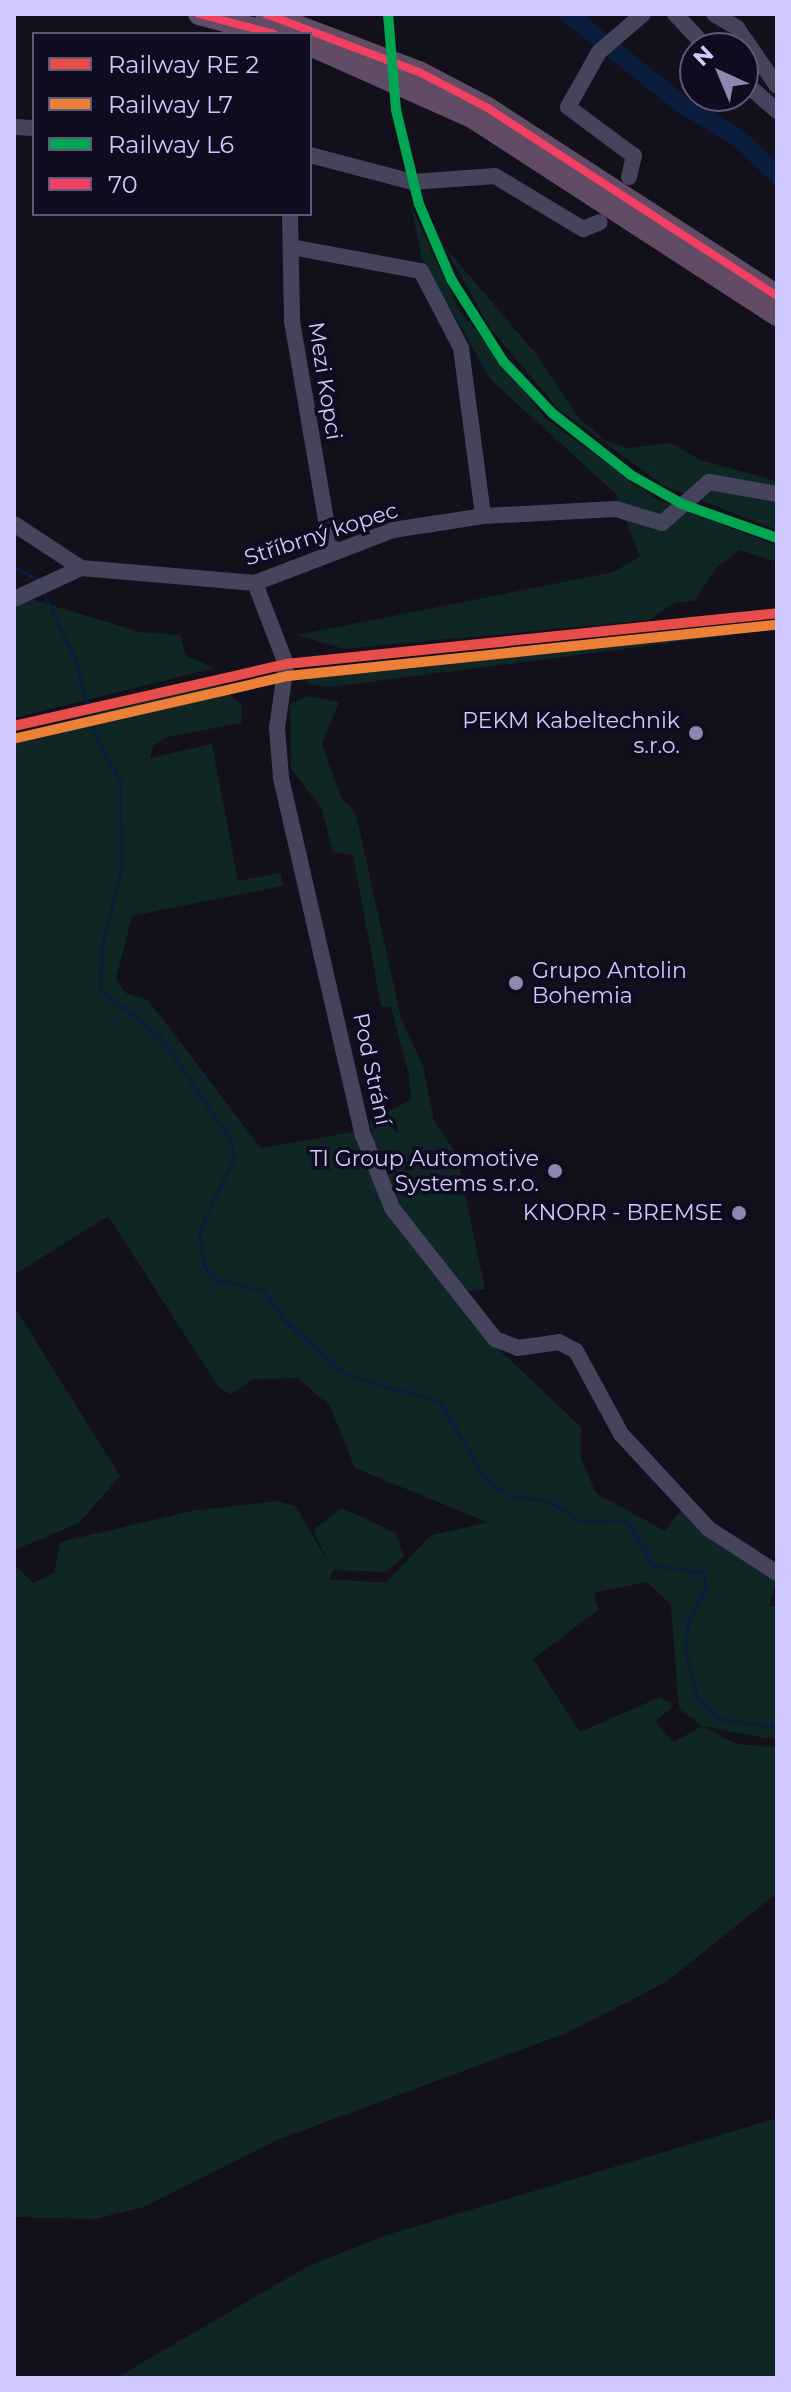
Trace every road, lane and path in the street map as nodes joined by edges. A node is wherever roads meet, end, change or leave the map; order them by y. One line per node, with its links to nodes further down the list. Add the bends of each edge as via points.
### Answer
1 (199, 14): 6 (highway)
2 (266, 14): 17 (highway, via 419,72 494,112)
3 (643, 14): 13 (street, via 599,52 568,107 634,156)
4 (675, 14): 7 (street)
5 (714, 14): 9 (street, via 737,28)
6 (266, 32)
7 (692, 32)
8 (312, 46): 18 (highway, via 472,117)
9 (777, 86)
10 (759, 95): 11 (street)
11 (777, 111)
12 (312, 156): 15 (street, via 412,182 495,176 583,229)
13 (629, 177)
14 (290, 216): 16 (street, Mezi Kopci)
15 (600, 222)
16 (291, 247): 20 (street, via 421,271 461,348); 22 (street, Mezi Kopci, via 292,321)
17 (777, 296)
18 (777, 315)
19 (777, 494): 20 (street, Stříbrný kopec, via 709,482 662,523 616,509)
20 (483, 516): 22 (street, Stříbrný kopec, via 393,530)
21 (14, 524): 23 (street)
22 (332, 554): 24 (street, Stříbrný kopec)
23 (81, 568): 24 (street, Stříbrný kopec); 25 (street)
24 (255, 583): 26 (street, Pod Strání, via 286,664 277,728 281,778 363,1135 392,1208 495,1339 518,1348 559,1342 576,1351 621,1434 709,1529)
25 (14, 599)
26 (777, 1573)

